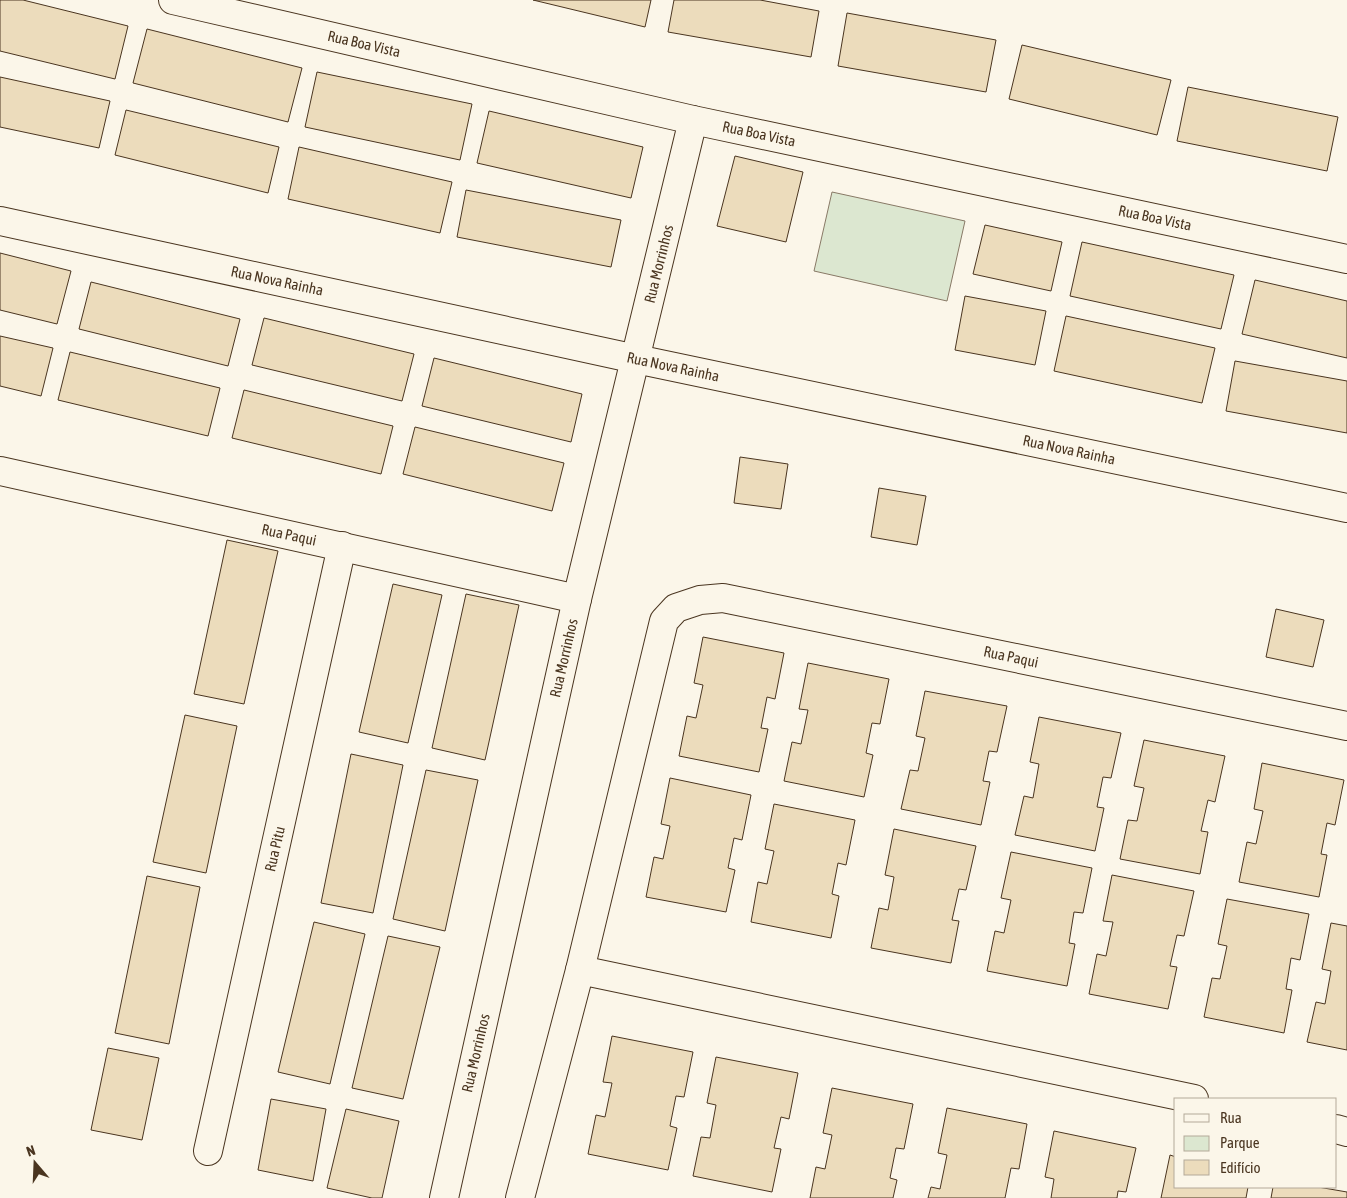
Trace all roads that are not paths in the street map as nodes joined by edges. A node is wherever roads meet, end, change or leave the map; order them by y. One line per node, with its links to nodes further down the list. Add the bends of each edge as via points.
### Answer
1 (172, 0): 2 (street, Rua Boa Vista)
2 (693, 120): 4 (street, Rua Boa Vista); 5 (street, Rua Morrinhos)
3 (0, 221): 5 (street, Rua Nova Rainha)
4 (1347, 259)
5 (636, 359): 7 (street, Rua Nova Rainha); 9 (street, Rua Morrinhos)
6 (0, 471): 8 (street, Rua Paqui)
7 (1347, 508)
8 (342, 546): 9 (street, Rua Paqui); 13 (street, Rua Pitu)
9 (577, 599): 14 (street, Rua Morrinhos)
10 (1347, 726): 11 (street, Rua Paqui, via 723,598 700,600 676,608 664,621)
11 (580, 970): 12 (street); 15 (street)
12 (1189, 1098)
13 (208, 1151)
14 (444, 1198)
15 (520, 1198)

